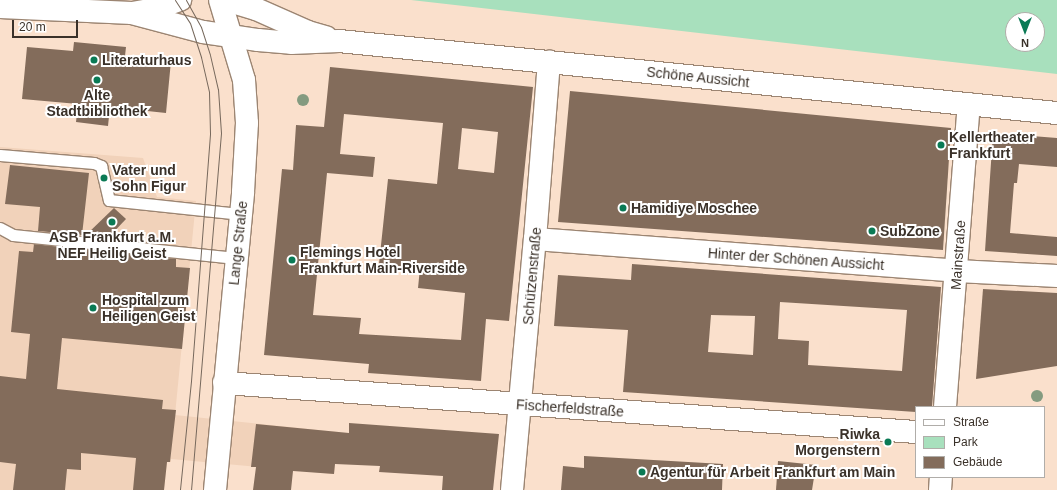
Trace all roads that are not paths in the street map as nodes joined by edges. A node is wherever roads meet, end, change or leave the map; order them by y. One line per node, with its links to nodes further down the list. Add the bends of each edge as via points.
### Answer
1 (180, 0): 5 (street, via 155,9)
2 (220, 0): 6 (street, Lange Straße)
3 (226, 0): 7 (street, Schöne Aussicht, via 256,9 308,32)
4 (0, 7): 5 (street)
5 (132, 13): 6 (street, Schöne Aussicht, via 203,32)
6 (231, 35): 7 (street, Schöne Aussicht, via 291,42); 12 (street, Lange Straße, via 244,80 247,123)
7 (339, 41): 8 (street, Schöne Aussicht)
8 (549, 62): 9 (street, Schöne Aussicht); 14 (street, Schützenstraße)
9 (968, 104): 10 (street, Schöne Aussicht); 16 (street, Mainstraße)
10 (1057, 113)
11 (0, 154): 12 (lane, via 94,163 101,166 109,200)
12 (241, 214): 15 (street, Lange Straße)
13 (0, 228): 15 (lane, via 13,235)
14 (535, 239): 16 (street, Hinter der Schönen Aussicht); 19 (street, Schützenstraße)
15 (236, 258): 18 (street, Lange Straße)
16 (957, 270): 17 (street, Hinter der Schönen Aussicht); 20 (street, Mainstraße)
17 (1057, 276)
18 (224, 383): 19 (street, Fischerfeldstraße); 23 (street, Lange Straße)
19 (520, 405): 21 (street, Fischerfeldstraße); 24 (street, Schützenstraße)
20 (945, 406)
21 (915, 432)
22 (941, 478): 25 (street)
23 (215, 490)
24 (512, 490)
25 (940, 490)

